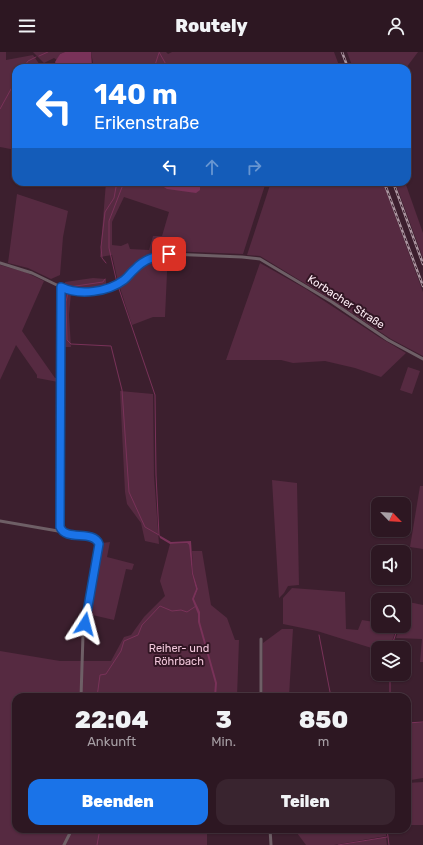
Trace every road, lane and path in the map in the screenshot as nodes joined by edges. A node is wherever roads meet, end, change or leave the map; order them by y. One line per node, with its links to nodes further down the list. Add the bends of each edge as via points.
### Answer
1 (0, 263): 2 (street, via 32,273)
2 (61, 287): 3 (street, Korbacher Straße, via 94,291 116,285 140,264 163,254 260,259 332,302 388,340); 5 (street)
3 (423, 359)
4 (0, 520): 5 (street)
5 (62, 530): 7 (street, via 92,538 99,544 83,635)
6 (262, 639): 8 (street)
7 (81, 693)
8 (261, 693)
9 (70, 833): 11 (street)
10 (270, 833): 12 (street)
11 (64, 845)
12 (271, 845)

